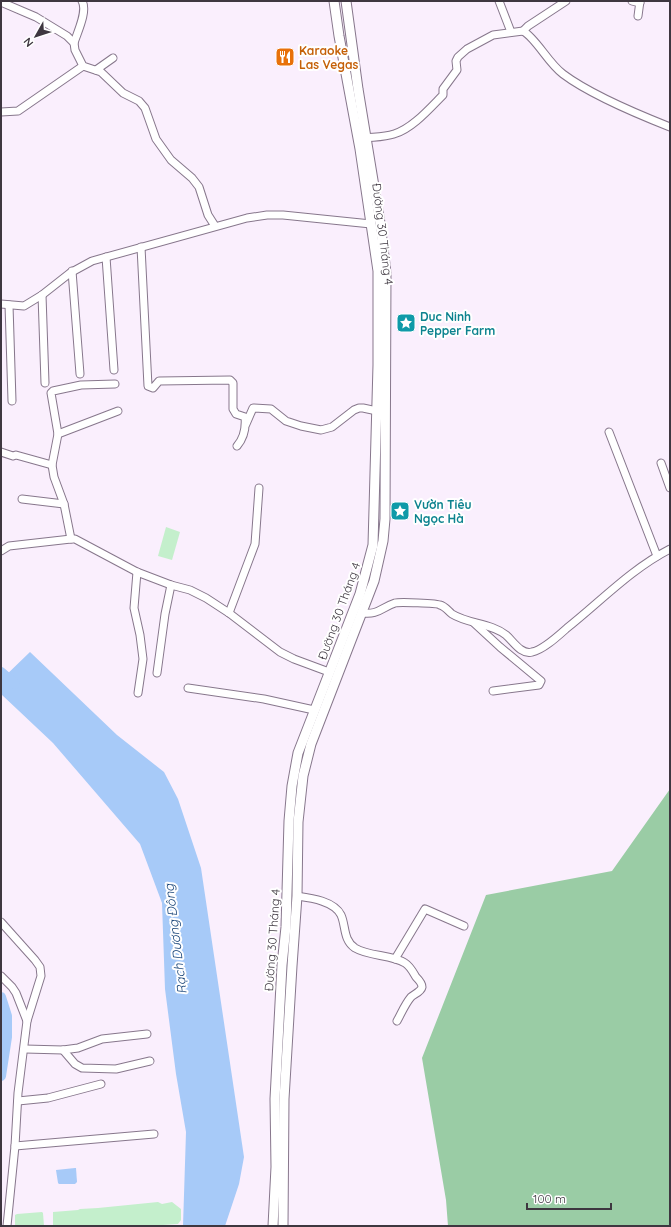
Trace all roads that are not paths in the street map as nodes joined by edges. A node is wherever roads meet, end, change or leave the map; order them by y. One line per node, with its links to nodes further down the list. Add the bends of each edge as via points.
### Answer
1 (334, 1): 12 (main road, Đường 30 Tháng 4)
2 (346, 1): 13 (main road, Đường 30 Tháng 4)
3 (499, 1): 11 (street)
4 (566, 1): 10 (street)
5 (632, 1): 8 (street)
6 (1, 2): 14 (street, via 36,18 67,36)
7 (83, 2): 14 (street, via 82,17)
8 (640, 2): 9 (street)
9 (638, 16)
10 (523, 31): 11 (street); 19 (street, via 563,74 596,94)
11 (512, 32): 20 (street, via 493,35 463,52 456,61 456,73 443,89 443,95 426,113 403,131)
12 (339, 36): 13 (main road); 21 (main road, Đường 30 Tháng 4)
13 (351, 36): 20 (main road, Đường 30 Tháng 4)
14 (74, 43): 16 (street)
15 (113, 58): 17 (street)
16 (83, 66): 17 (street); 18 (street, via 18,111)
17 (96, 70): 22 (street, via 145,108 156,139 178,167 199,187 208,215)
18 (1, 112)
19 (670, 127)
20 (366, 138): 21 (main road, Đường 30 Tháng 4)
21 (375, 224): 22 (street, via 267,214); 34 (main road, Đường 30 Tháng 4, via 378,271); 38 (main road, Đường 30 Tháng 4, via 386,273 387,337)
22 (215, 226): 23 (street)
23 (141, 247): 24 (street); 35 (street, via 148,386 153,388 159,382 230,380 233,383 234,409 236,414 245,417)
24 (106, 257): 25 (street); 28 (street)
25 (72, 271): 26 (street); 29 (street)
26 (42, 295): 27 (street, via 24,306); 30 (street)
27 (3, 304): 32 (street)
28 (114, 370)
29 (80, 374)
30 (45, 383)
31 (115, 384): 37 (street, via 81,384 53,391 51,396)
32 (12, 401)
33 (118, 411): 37 (street)
34 (377, 411): 35 (street, via 358,408 332,427 321,430 286,421 271,409 255,407); 38 (main road, Đường 30 Tháng 4)
35 (246, 425): 39 (street, via 241,442)
36 (609, 432): 52 (street)
37 (58, 434): 42 (street)
38 (380, 440): 47 (main road, Đường 30 Tháng 4); 48 (main road, Đường 30 Tháng 4)
39 (237, 446)
40 (1, 452): 42 (street)
41 (661, 463): 44 (street)
42 (52, 465): 46 (street)
43 (259, 488): 56 (street, via 255,544)
44 (670, 488)
45 (22, 499): 46 (street)
46 (64, 504): 49 (street)
47 (374, 518): 48 (main road); 59 (main road, Đường 30 Tháng 4, via 373,545 368,570)
48 (385, 519): 55 (main road, Đường 30 Tháng 4, via 379,564)
49 (71, 539): 51 (street, via 9,546); 53 (street, via 82,542)
50 (670, 549): 52 (street)
51 (1, 551)
52 (657, 556): 57 (street, via 621,581 589,611 535,652 522,651 503,634)
53 (137, 572): 54 (street); 62 (street, via 134,608 143,659)
54 (171, 585): 56 (street, via 190,590); 58 (street)
55 (362, 612): 57 (street, via 372,614 401,602 433,604 440,605 452,614); 59 (main road, Đường 30 Tháng 4)
56 (229, 613): 59 (street, via 280,652)
57 (474, 623): 61 (street, via 542,682 539,685)
58 (157, 673)
59 (333, 673): 63 (main road, Đường 30 Tháng 4); 64 (main road, Đường 30 Tháng 4, via 302,776)
60 (188, 688): 63 (street, via 264,699)
61 (493, 691)
62 (138, 693)
63 (314, 710): 64 (main road, Đường 30 Tháng 4, via 298,753 292,786)
64 (293, 822): 65 (main road, Đường 30 Tháng 4); 69 (main road, Đường 30 Tháng 4)
65 (297, 896): 68 (street, via 320,900 337,910 341,915 347,938 356,948); 70 (main road, Đường 30 Tháng 4)
66 (1, 922): 72 (street, via 40,967 42,976)
67 (464, 926): 68 (street, via 425,909)
68 (395, 959): 73 (street, via 410,967 422,986 408,1000)
69 (282, 965): 70 (main road); 79 (main road, Đường 30 Tháng 4)
70 (292, 966): 79 (main road, Đường 30 Tháng 4)
71 (1, 976): 72 (street, via 16,993)
72 (27, 1021): 75 (street)
73 (397, 1021)
74 (147, 1034): 76 (street, via 102,1040)
75 (24, 1049): 76 (street); 80 (street)
76 (63, 1050): 77 (street, via 82,1068 116,1069)
77 (150, 1061)
78 (101, 1084): 80 (street, via 48,1098)
79 (280, 1099): 84 (main road, Đường 30 Tháng 4); 85 (main road, Đường 30 Tháng 4)
80 (18, 1101): 82 (street)
81 (154, 1134): 82 (street)
82 (15, 1146): 83 (street)
83 (7, 1226)
84 (274, 1226)
85 (283, 1226)

